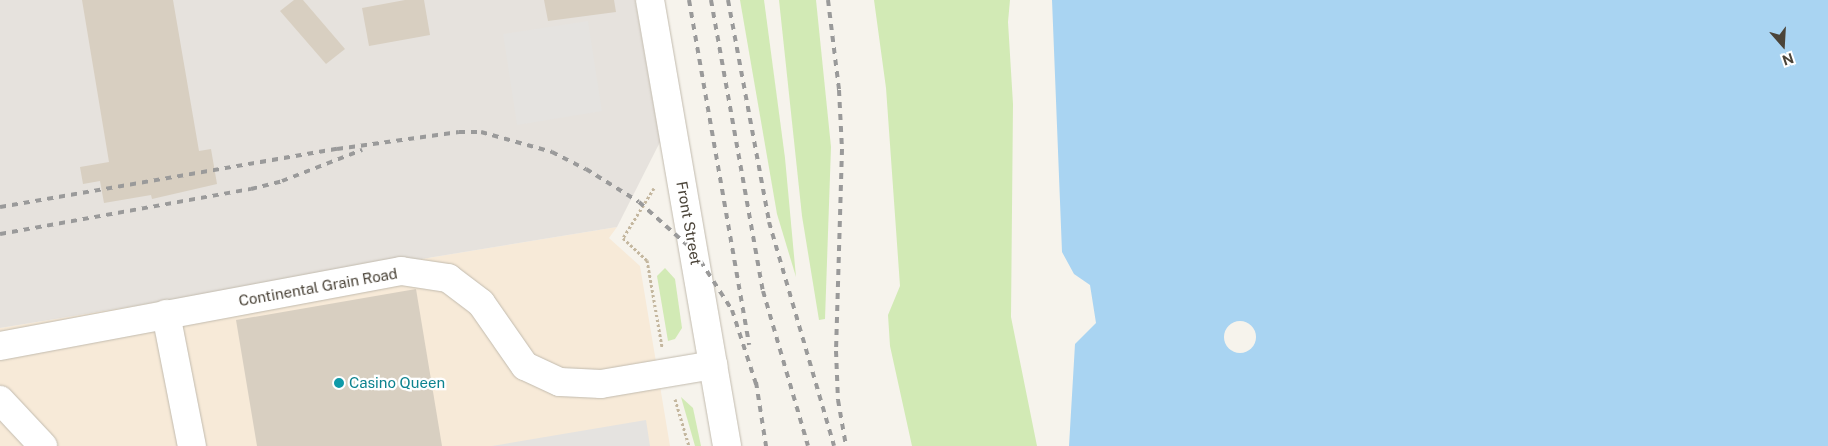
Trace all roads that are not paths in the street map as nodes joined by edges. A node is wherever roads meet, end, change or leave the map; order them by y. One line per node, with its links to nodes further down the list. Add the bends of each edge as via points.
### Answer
1 (650, 0): 4 (street, Front Street)
2 (166, 314): 3 (street, Continental Grain Road); 4 (street, Continental Grain Road, via 401,271 448,278 481,303 525,366 560,382 601,384); 7 (street)
3 (0, 346)
4 (713, 365): 8 (street, Front Street)
5 (0, 400): 6 (street)
6 (43, 446)
7 (192, 446)
8 (727, 446)

